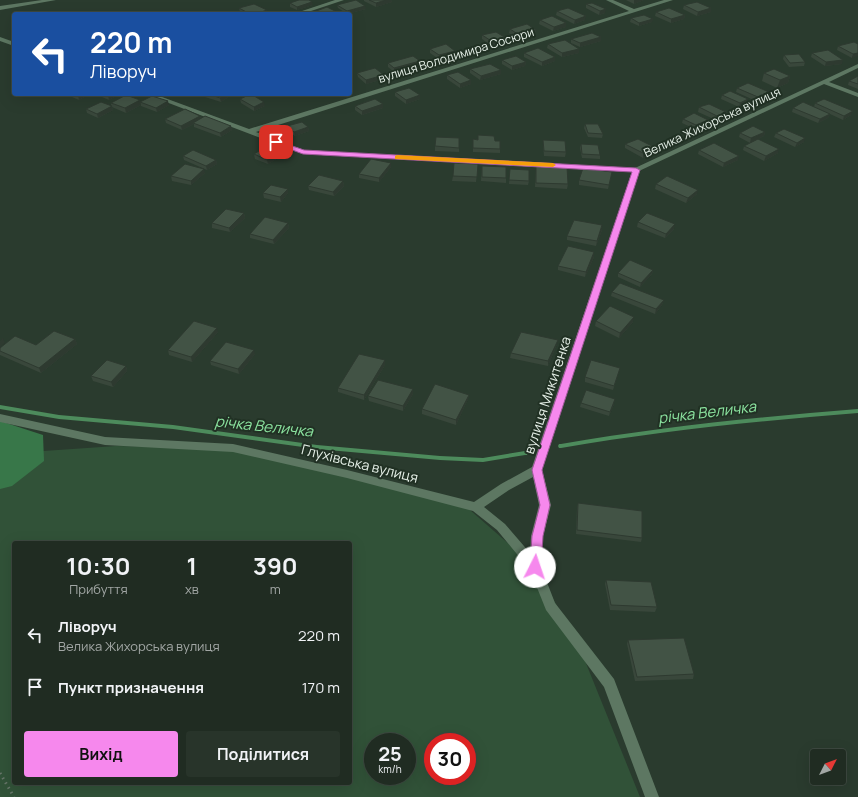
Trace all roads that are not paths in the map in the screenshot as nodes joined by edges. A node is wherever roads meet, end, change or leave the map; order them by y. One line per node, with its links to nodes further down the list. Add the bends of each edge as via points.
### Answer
1 (14, 0): 6 (street)
2 (53, 0): 6 (street)
3 (341, 0): 8 (street)
4 (609, 0): 7 (street)
5 (670, 0): 7 (street, вулиця Володимира Сосюри)
6 (0, 7)
7 (633, 11): 15 (street, вулиця Володимира Сосюри)
8 (302, 12)
9 (0, 39): 10 (street)
10 (12, 43)
11 (858, 66): 12 (street, Велика Жихорська вулиця)
12 (823, 82): 13 (street); 16 (street, Велика Жихорська вулиця)
13 (858, 94)
14 (153, 96): 15 (street, Велика Жихорська вулиця)
15 (248, 132): 16 (street, Велика Жихорська вулиця, via 303,152)
16 (636, 170): 18 (street, вулиця Микитенка)
17 (0, 418): 19 (street, Глухівська вулиця, via 105,441 233,448)
18 (537, 470): 19 (street, via 505,487); 20 (street, вулиця Микитенка, via 545,505)
19 (476, 507): 20 (street, via 500,527)
20 (535, 567): 21 (street, вулиця Микитенка, via 550,606 609,683)
21 (652, 797)

